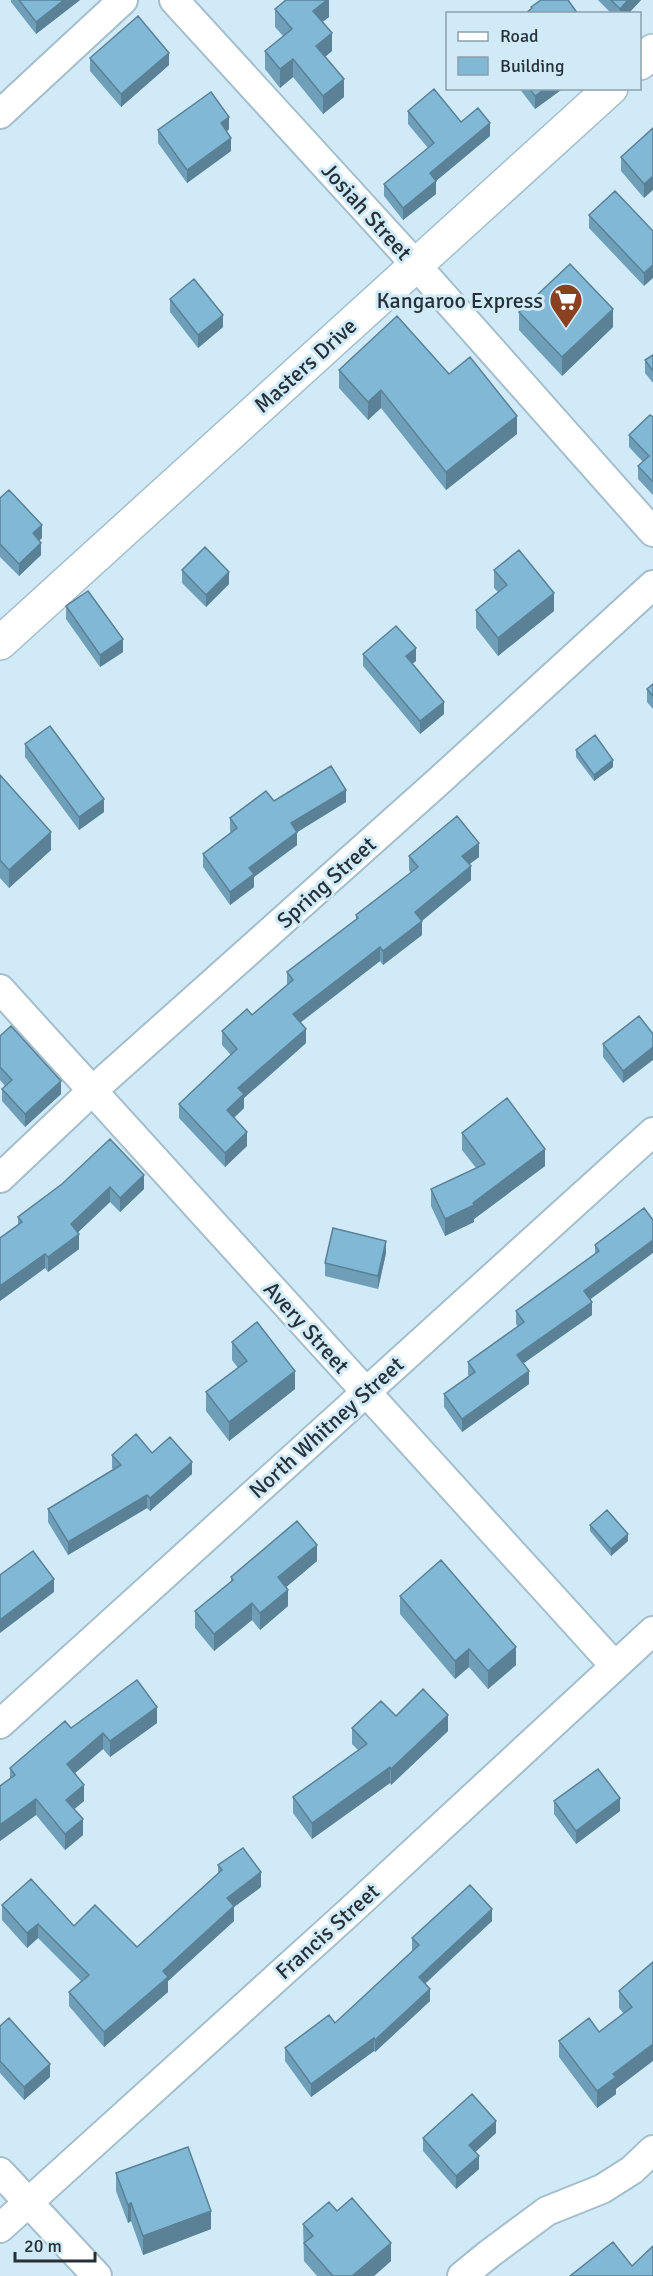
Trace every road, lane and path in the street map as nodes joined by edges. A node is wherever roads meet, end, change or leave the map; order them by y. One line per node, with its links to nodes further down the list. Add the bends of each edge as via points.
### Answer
1 (123, 0): 6 (street)
2 (174, 0): 7 (street, Josiah Street)
3 (653, 51): 4 (street)
4 (641, 61)
5 (609, 90): 7 (street, Masters Drive)
6 (0, 114)
7 (416, 265): 8 (street, Josiah Street); 10 (street, Masters Drive)
8 (653, 532)
9 (653, 585): 12 (street, Spring Street)
10 (0, 643)
11 (0, 989): 12 (street, Avery Street)
12 (92, 1091): 14 (street, Spring Street); 15 (street, Avery Street)
13 (653, 1132): 15 (street, North Whitney Street)
14 (0, 1178)
15 (365, 1391): 17 (street, Avery Street); 18 (street, North Whitney Street)
16 (653, 1631): 17 (street, Francis Street)
17 (614, 1665): 21 (street, Francis Street)
18 (0, 1724)
19 (653, 2150): 24 (street, via 632,2170 602,2189 547,2211)
20 (0, 2172): 21 (street)
21 (28, 2203): 22 (street, Francis Street); 23 (street)
22 (0, 2228)
23 (97, 2276)
24 (462, 2276)

